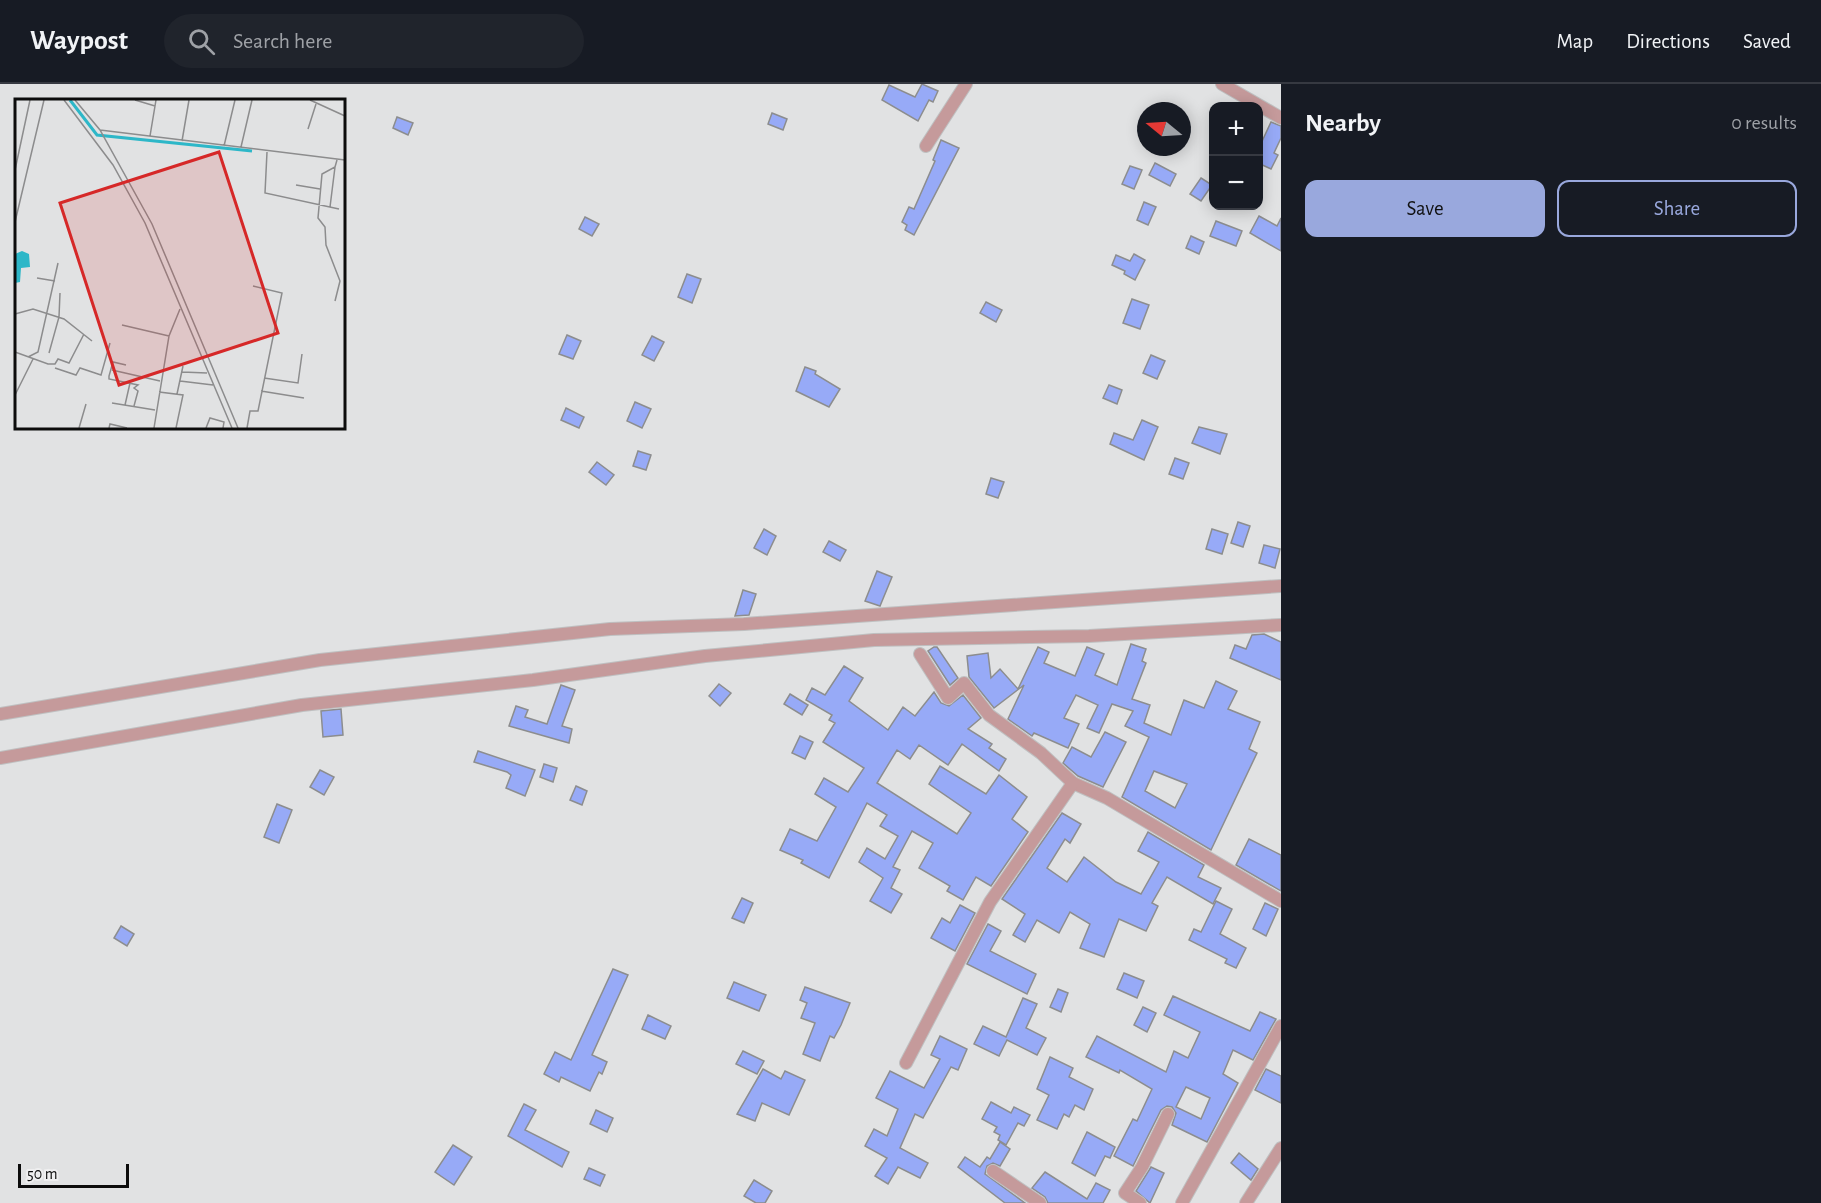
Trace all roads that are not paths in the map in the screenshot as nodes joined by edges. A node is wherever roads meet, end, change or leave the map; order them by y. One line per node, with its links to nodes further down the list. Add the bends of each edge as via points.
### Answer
1 (966, 84): 4 (street)
2 (1222, 84): 3 (street)
3 (1281, 118)
4 (926, 146)
5 (1281, 586): 8 (street, via 744,624 610,629 320,660)
6 (1281, 625): 9 (street, via 1089,636 874,640 705,656 533,680 302,705)
7 (920, 654): 10 (street, via 948,698 964,683 989,715 1041,753)
8 (0, 714)
9 (0, 758)
10 (1073, 783): 11 (street, via 1107,798); 13 (street, via 990,902)
11 (1281, 901)
12 (1281, 1026): 19 (street)
13 (906, 1063)
14 (1168, 1114): 18 (street, via 1125,1193)
15 (1281, 1148): 20 (street)
16 (993, 1171): 17 (street)
17 (1040, 1203)
18 (1140, 1203)
19 (1182, 1203)
20 (1246, 1203)

